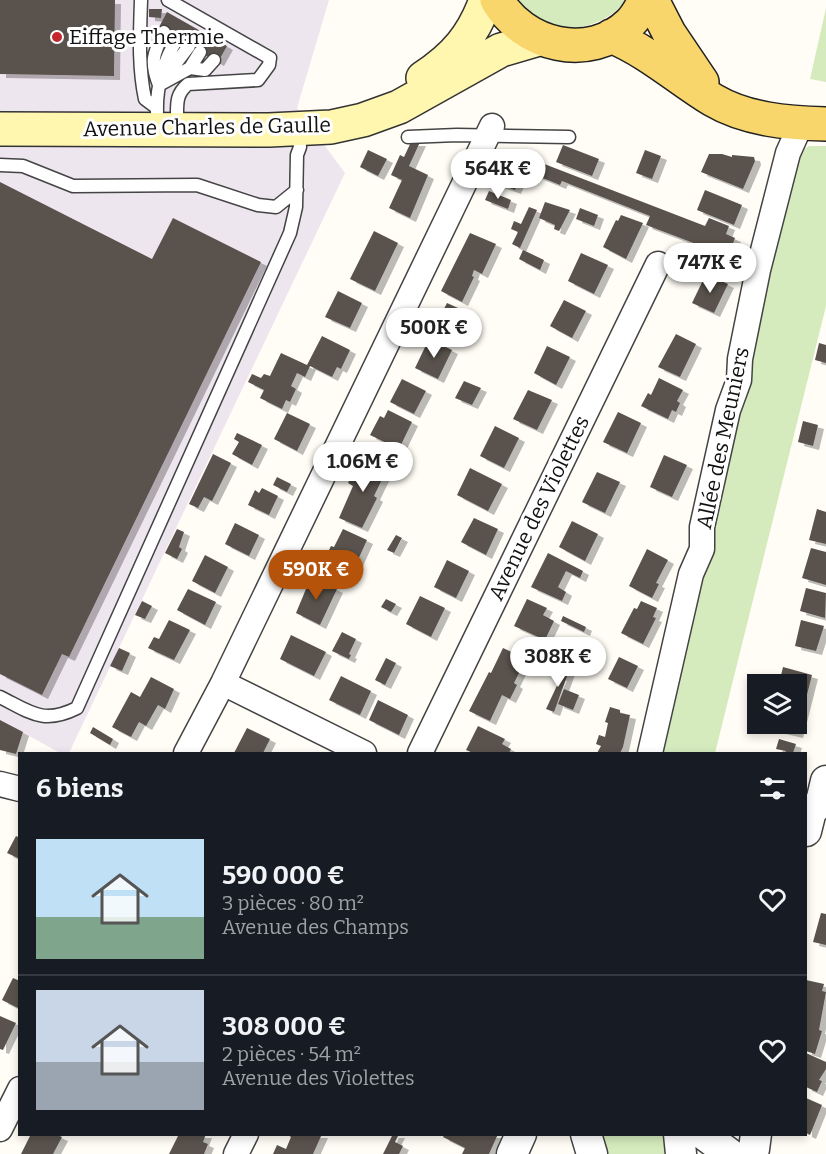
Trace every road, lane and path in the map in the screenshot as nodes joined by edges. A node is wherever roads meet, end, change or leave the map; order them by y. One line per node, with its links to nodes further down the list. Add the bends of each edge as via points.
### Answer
1 (141, 0): 14 (lane, via 140,60 145,99)
2 (486, 0): 14 (main road, Avenue Charles de Gaulle, via 478,22 462,45 440,66 416,83 366,104 308,117)
3 (497, 0): 10 (main road, via 512,22)
4 (645, 0): 8 (main road, via 631,22)
5 (652, 0): 13 (main road, via 669,33)
6 (173, 7): 14 (lane, via 224,38 270,58 258,80 188,84 180,90 177,100)
7 (164, 32): 14 (lane, via 154,52 152,68)
8 (611, 36): 10 (main road, via 574,45); 13 (main road, via 648,54)
9 (177, 39): 14 (lane, via 171,49)
10 (539, 39): 18 (main road, Avenue Charles de Gaulle, via 501,50 399,107 363,120)
11 (214, 60): 12 (lane, via 205,70)
12 (190, 68): 14 (lane); 14 (lane, via 195,49)
13 (715, 101): 16 (main road, via 768,119)
14 (162, 107): 15 (main road, Avenue Charles de Gaulle, via 70,116)
15 (0, 112)
16 (814, 124): 30 (street, Allée des Meuniers, via 788,153 758,270 739,380 728,410 702,526 702,549 691,574)
17 (0, 129): 18 (main road, Avenue Charles de Gaulle)
18 (299, 129): 23 (lane)
19 (489, 131): 20 (lane); 21 (lane); 25 (street)
20 (408, 137)
21 (569, 137)
22 (0, 165): 23 (lane, via 23,166 73,186 197,185 276,207)
23 (297, 190): 26 (lane, via 290,233 77,708 52,718 39,716)
24 (658, 264): 29 (street, Avenue des Violettes)
25 (223, 683): 27 (street); 28 (street)
26 (0, 697)
27 (187, 752)
28 (362, 752)
29 (420, 752)
30 (650, 752)
31 (826, 781): 34 (street, via 821,802 811,811)
32 (0, 784): 33 (street)
33 (18, 788)
34 (807, 827)
35 (18, 1093): 36 (street)
36 (0, 1130)
37 (245, 1136): 43 (street)
38 (520, 1136): 44 (street)
39 (587, 1136): 45 (street)
40 (680, 1136): 46 (street)
41 (706, 1136): 47 (street)
42 (756, 1136): 48 (street)
43 (236, 1154)
44 (512, 1154)
45 (592, 1154)
46 (681, 1154)
47 (730, 1154)
48 (750, 1154)

